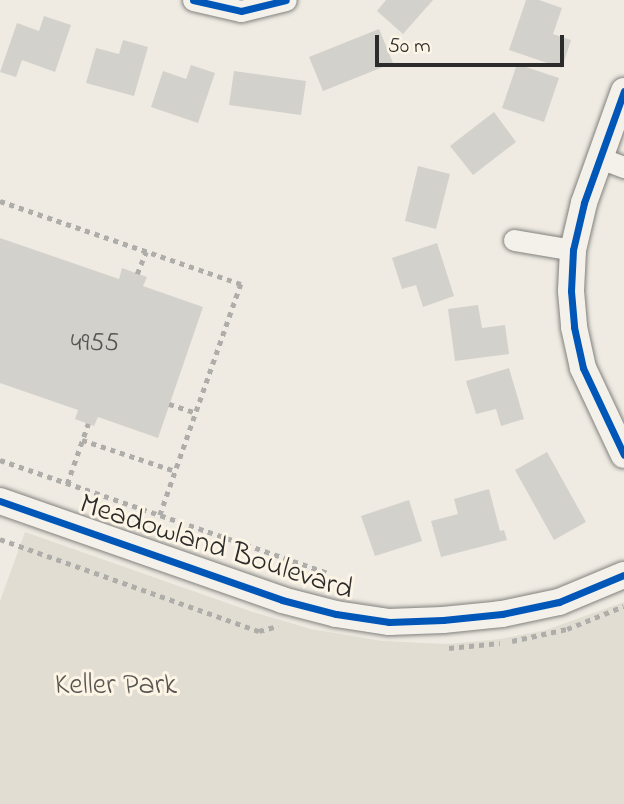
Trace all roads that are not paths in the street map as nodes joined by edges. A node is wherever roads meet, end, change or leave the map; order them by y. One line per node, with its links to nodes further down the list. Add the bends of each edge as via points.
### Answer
1 (193, 0): 2 (street, via 240,11)
2 (286, 0)
3 (624, 90): 4 (street)
4 (612, 162): 6 (street)
5 (514, 240): 6 (street)
6 (573, 250): 7 (street, via 574,327 583,368)
7 (624, 455)
8 (0, 501): 9 (street, Meadowland Boulevard, via 282,600 389,622 502,614 559,602)
9 (624, 575)

